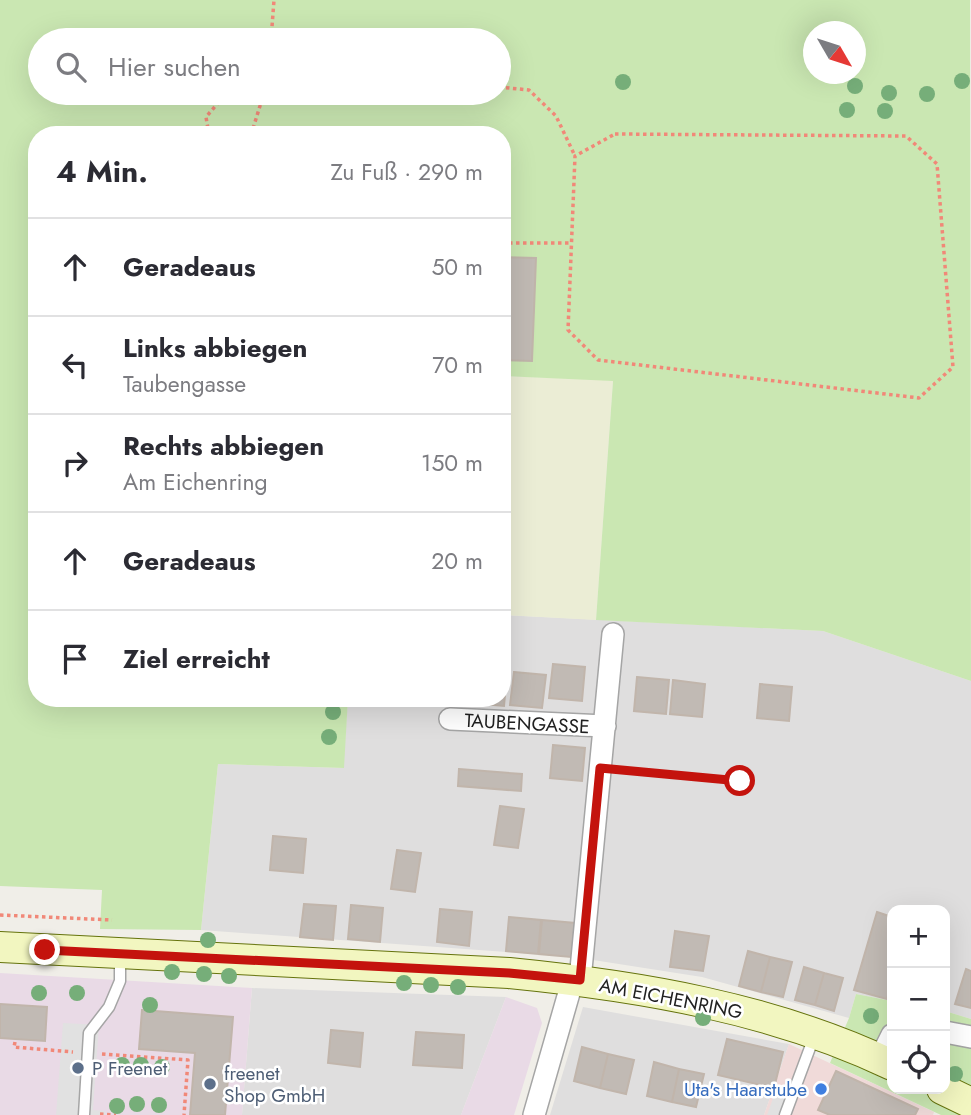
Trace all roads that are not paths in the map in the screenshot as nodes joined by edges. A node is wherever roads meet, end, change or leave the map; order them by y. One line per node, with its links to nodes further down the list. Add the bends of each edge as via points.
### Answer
1 (613, 634): 3 (street, TAUBENGASSE)
2 (450, 719): 3 (street, TAUBENGASSE)
3 (605, 726): 6 (street, TAUBENGASSE)
4 (0, 947): 5 (main road, AM EICHENRING)
5 (120, 953): 6 (main road, AM EICHENRING); 13 (lane, via 120,981 109,1007 89,1033)
6 (576, 979): 8 (main road, AM EICHENRING, via 716,1003); 14 (street, TAUBENGASSE)
7 (950, 1033): 9 (street)
8 (815, 1035): 10 (main road, AM EICHENRING); 15 (lane)
9 (971, 1037)
10 (887, 1053)
11 (950, 1093): 12 (main road)
12 (971, 1103)
13 (84, 1115)
14 (534, 1115)
15 (785, 1115)

